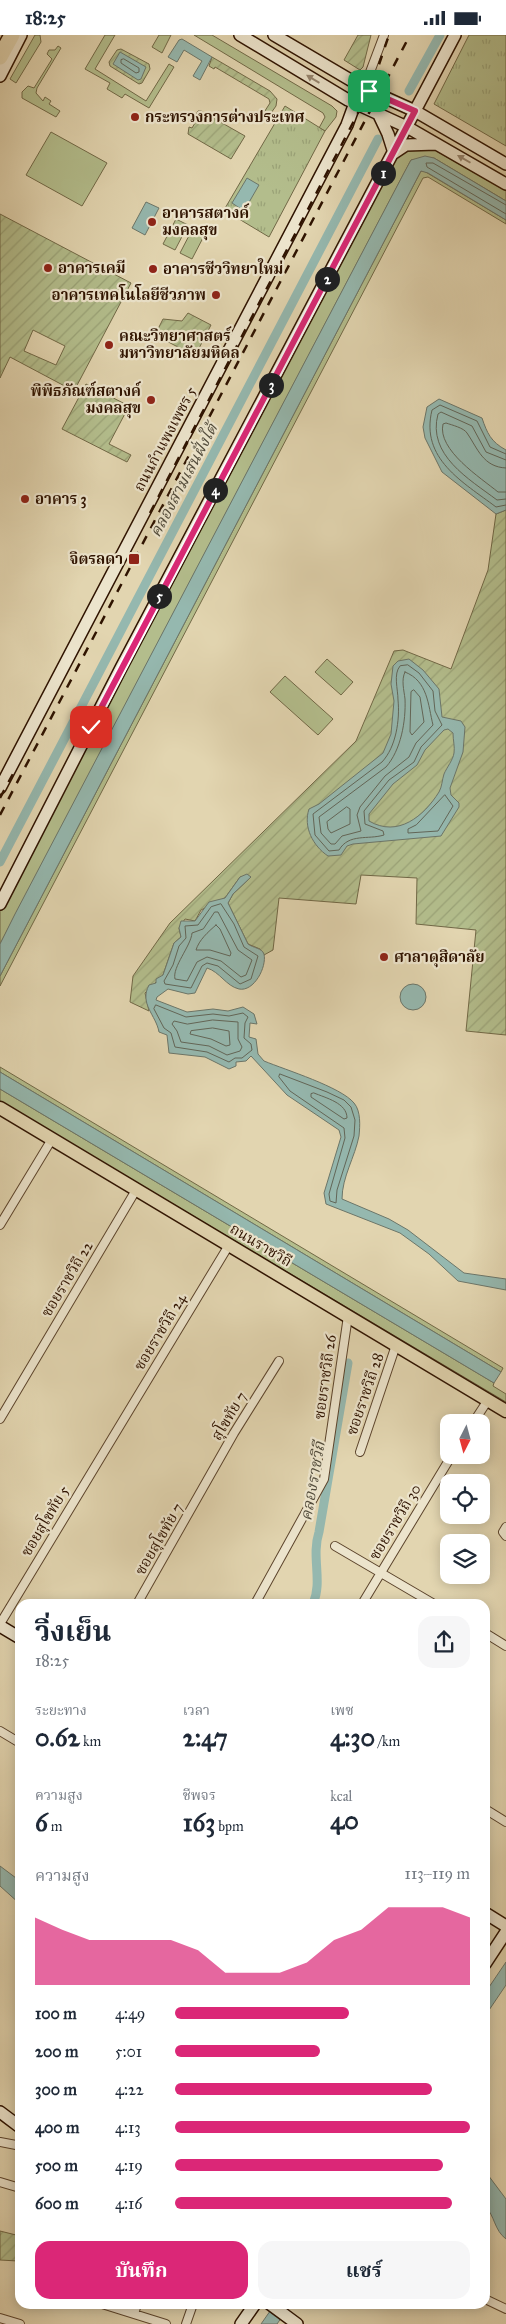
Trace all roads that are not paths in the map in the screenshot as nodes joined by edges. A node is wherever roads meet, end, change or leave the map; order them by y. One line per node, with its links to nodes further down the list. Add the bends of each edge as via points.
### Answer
1 (12, 35): 7 (highway)
2 (20, 35): 8 (street)
3 (240, 35): 10 (street, one-way to 3)
4 (274, 35): 9 (street)
5 (384, 35): 9 (street)
6 (455, 35): 11 (street)
7 (0, 57)
8 (0, 76)
9 (364, 88): 11 (street)
10 (355, 103): 12 (street); 18 (street, ถนนกำแพงเพชร 5)
11 (415, 111): 13 (street); 16 (street)
12 (378, 113): 13 (street); 15 (street)
13 (407, 127): 14 (street); 15 (street)
14 (438, 144): 15 (street, via 406,145); 17 (street, one-way to 14)
15 (394, 153): 19 (street)
16 (506, 164)
17 (506, 183)
18 (0, 788)
19 (0, 904)
20 (0, 1107): 21 (main road, ถนนราชวิถี)
21 (52, 1139): 22 (main road, ถนนราชวิถี); 23 (street)
22 (136, 1189): 24 (main road, ถนนราชวิถี); 31 (street, ซอยราชวิถี 22)
23 (0, 1225)
24 (229, 1245): 25 (main road, ถนนราชวิถี); 32 (street, ซอยราชวิถี 24)
25 (348, 1316): 26 (main road, ถนนราชวิถี); 42 (street, ซอยราชวิถี 26, via 324,1479)
26 (396, 1345): 28 (main road, ถนนราชวิถี); 33 (street, ซอยราชวิถี 28)
27 (279, 1361): 35 (street, สุโขทัย 7)
28 (488, 1400): 29 (main road, ถนนราชวิถี); 30 (street)
29 (506, 1411)
30 (479, 1414)
31 (0, 1419)
32 (114, 1433): 40 (street, ซอยสุโขทัย 5)
33 (360, 1452)
34 (447, 1464): 39 (street, ซอยราชวิถี 30)
35 (204, 1487): 41 (street, ซอยสุโขทัย 7)
36 (506, 1527): 37 (street, via 503,1532)
37 (506, 1537)
38 (335, 1546): 39 (street)
39 (382, 1573): 43 (street, ซอยราชวิถี 30); 44 (street)
40 (15, 1599)
41 (140, 1599)
42 (258, 1599)
43 (365, 1599)
44 (426, 1599)
45 (15, 1600): 46 (street, ซอยสุโขทัย 5)
46 (0, 1625): 47 (street)
47 (15, 1635)
48 (490, 1636): 49 (street)
49 (506, 1646)
50 (0, 1731): 51 (street)
51 (15, 1740)
52 (490, 1812): 53 (street)
53 (506, 1822)
54 (490, 1916): 55 (street)
55 (506, 1926)
56 (506, 1932): 57 (street)
57 (490, 1956)
58 (0, 2112): 59 (street)
59 (15, 2123)
60 (0, 2142): 61 (street)
61 (15, 2145)
62 (0, 2182): 63 (street)
63 (15, 2186)
64 (490, 2301): 65 (street)
65 (505, 2306)
66 (118, 2309): 71 (street)
67 (136, 2309): 71 (street)
68 (191, 2309): 76 (street)
69 (252, 2309): 77 (street)
70 (277, 2309): 73 (street)
71 (134, 2314): 75 (street)
72 (0, 2318): 74 (street)
73 (294, 2321)
74 (20, 2324)
75 (166, 2324)
76 (186, 2324)
77 (241, 2324)

